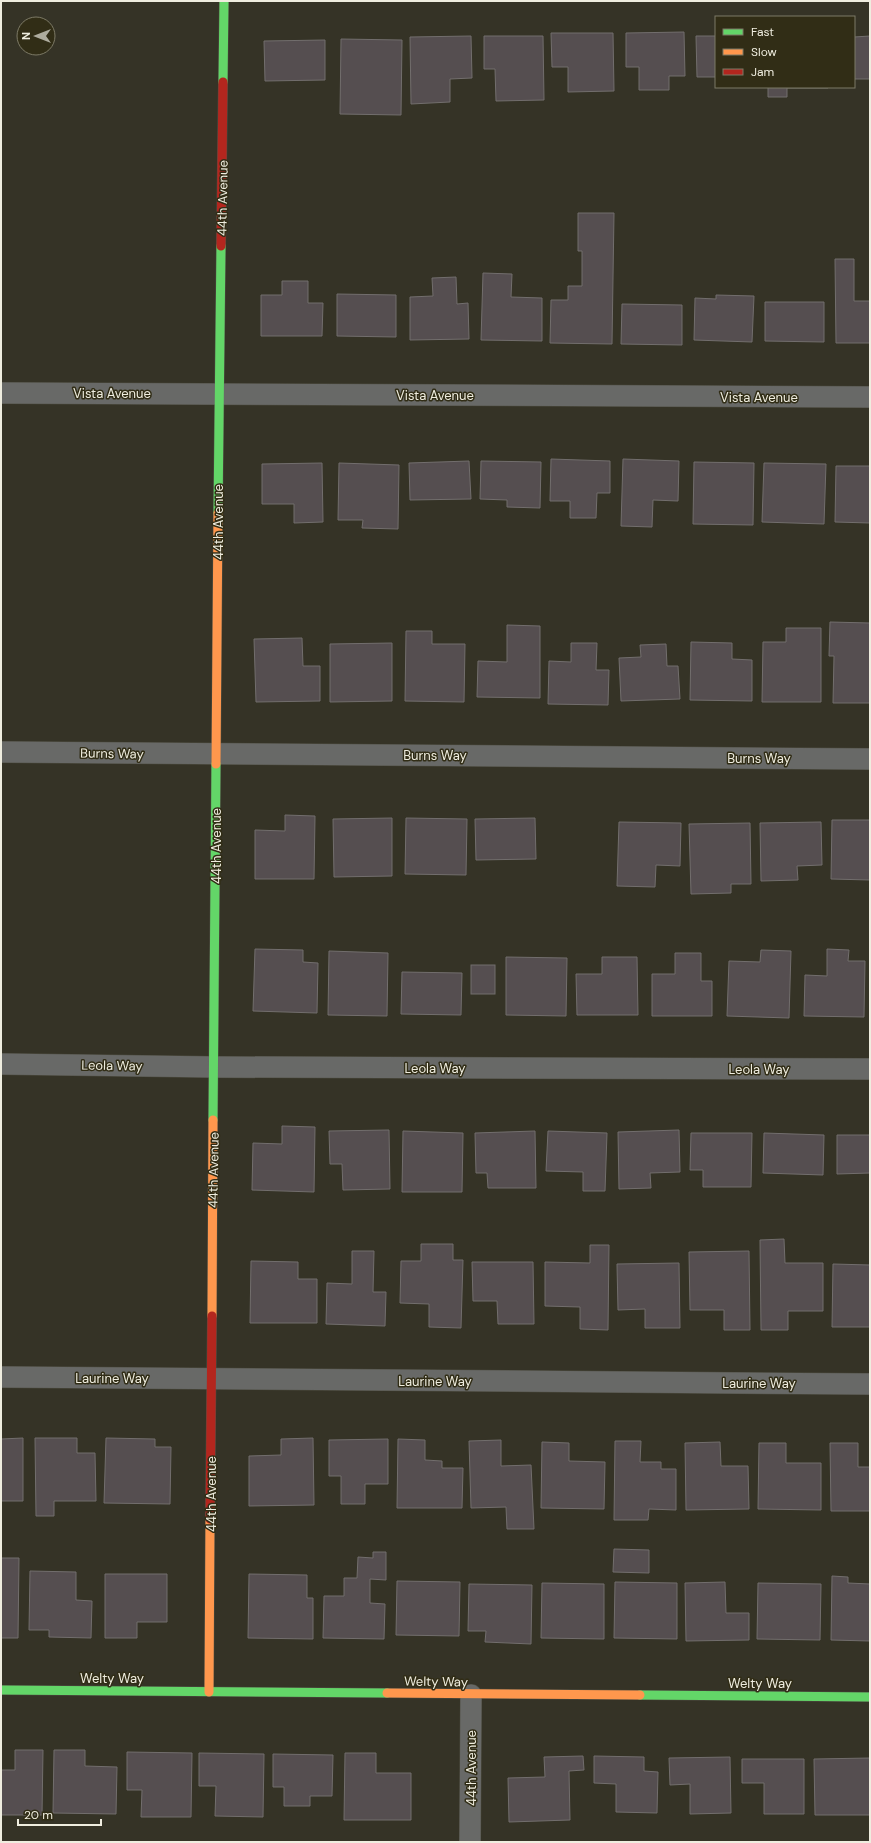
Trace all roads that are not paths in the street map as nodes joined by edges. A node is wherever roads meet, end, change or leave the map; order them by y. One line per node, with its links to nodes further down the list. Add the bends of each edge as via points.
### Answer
1 (224, 1): 3 (street, 44th Avenue)
2 (1, 393): 3 (street, Vista Avenue)
3 (219, 394): 4 (street, Vista Avenue); 6 (street, 44th Avenue)
4 (870, 397)
5 (1, 752): 6 (street, Burns Way)
6 (216, 754): 7 (street, Burns Way); 9 (street, 44th Avenue)
7 (870, 759)
8 (1, 1064): 9 (street, Leola Way)
9 (214, 1067): 10 (street, Leola Way); 12 (street, 44th Avenue)
10 (870, 1069)
11 (1, 1377): 12 (street, Laurine Way)
12 (212, 1379): 13 (street, Laurine Way); 15 (street, 44th Avenue)
13 (870, 1384)
14 (1, 1690): 15 (street, Welty Way)
15 (209, 1692): 16 (street, Welty Way)
16 (471, 1695): 17 (street, Welty Way); 18 (street, 44th Avenue)
17 (870, 1697)
18 (470, 1842)

